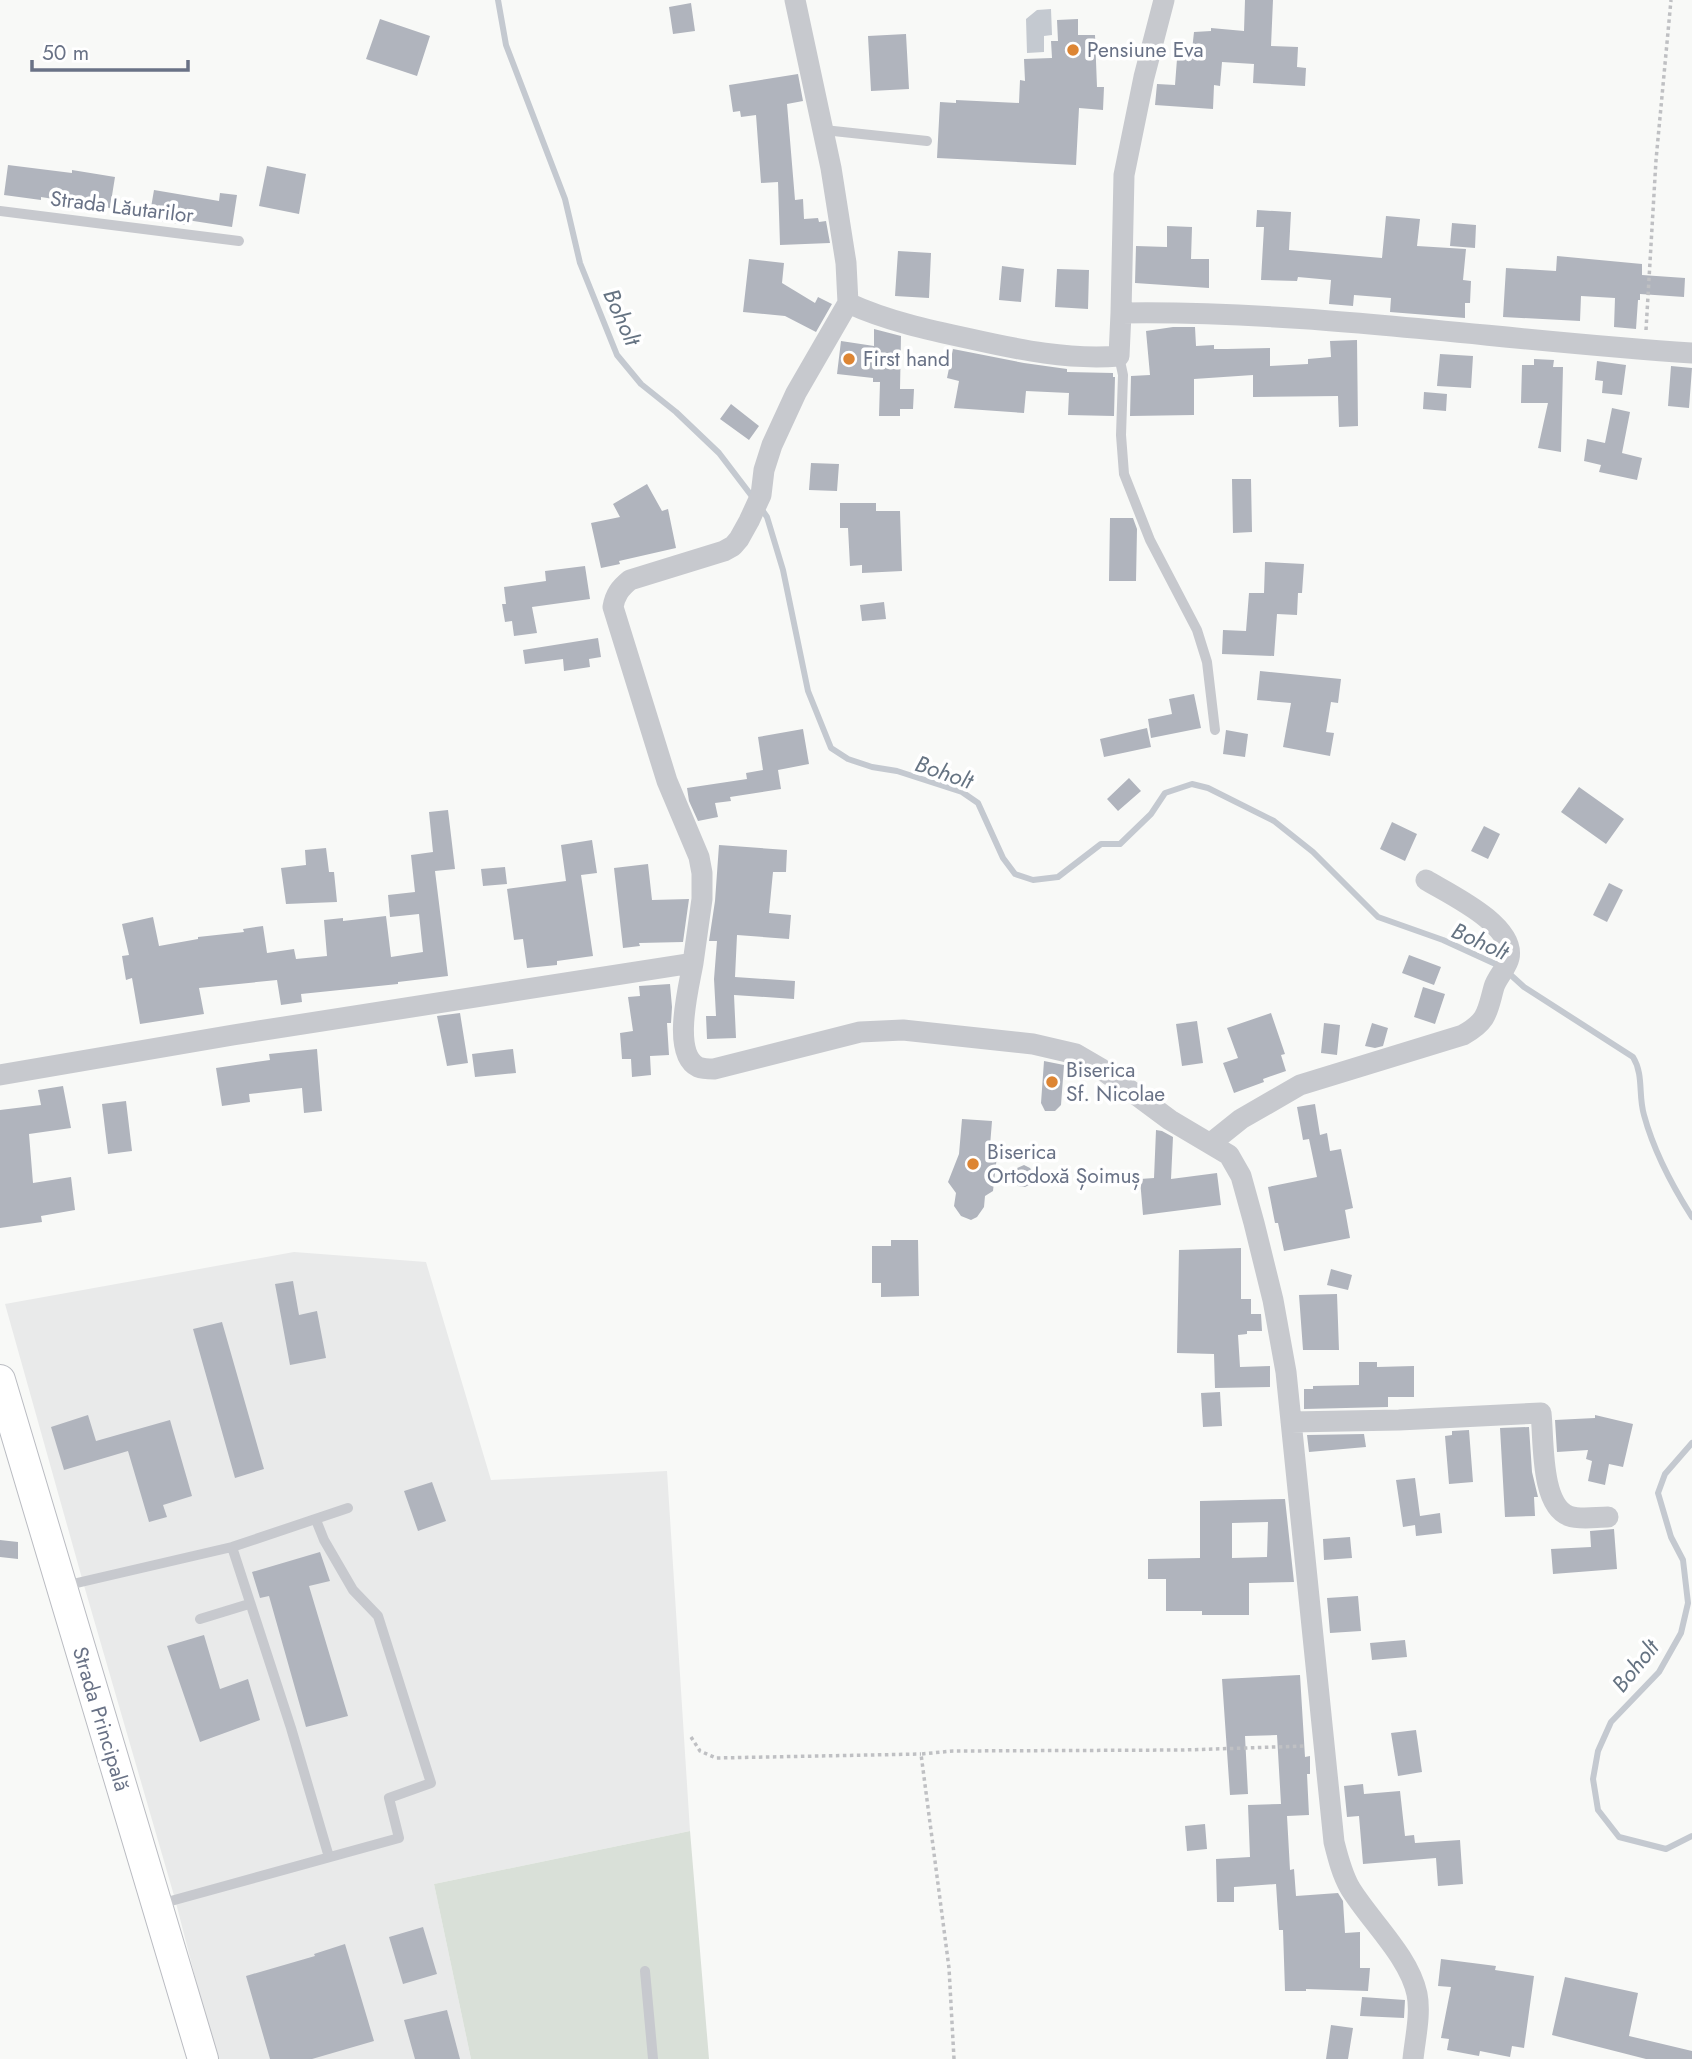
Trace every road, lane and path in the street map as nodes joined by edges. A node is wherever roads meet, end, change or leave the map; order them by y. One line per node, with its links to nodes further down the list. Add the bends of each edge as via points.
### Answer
1 (794, 0): 4 (street)
2 (1164, 0): 9 (street, via 1124,175)
3 (1671, 0): 10 (path)
4 (824, 130): 5 (lane); 8 (street)
5 (927, 141)
6 (0, 211): 7 (lane, Strada Lăutarilor)
7 (239, 241)
8 (848, 303): 12 (street, via 877,316 1002,346 1058,355); 15 (street, via 772,444 761,495 739,539 724,551 630,580 614,598 667,780 699,857 702,899)
9 (1121, 313): 10 (street, via 1204,313); 12 (street)
10 (1645, 350): 11 (street)
11 (1692, 353)
12 (1119, 356): 13 (lane, via 1125,474 1150,540 1197,630 1207,662)
13 (1215, 730)
14 (1426, 880): 17 (street, via 1506,937 1504,967 1488,1013 1463,1035 1300,1085 1241,1119)
15 (693, 963): 16 (street); 17 (street, via 683,1043 686,1054 700,1068 715,1069 879,1030 1033,1044 1076,1054)
16 (0, 1074)
17 (1211, 1143): 19 (street, via 1229,1154 1241,1176 1275,1313)
18 (0, 1380): 24 (main road, Strada Principală)
19 (1291, 1422): 21 (street, via 1541,1413 1553,1503 1568,1516); 28 (street)
20 (348, 1508): 22 (lane)
21 (1608, 1517)
22 (316, 1520): 23 (lane); 30 (lane, via 353,1590 377,1616 431,1783 389,1798 399,1838)
23 (232, 1547): 24 (lane); 25 (lane)
24 (62, 1586): 31 (main road, Strada Principală)
25 (249, 1604): 26 (lane); 30 (lane)
26 (200, 1619)
27 (691, 1737): 29 (path, via 700,1751 716,1758)
28 (1324, 1746): 29 (path); 36 (street, via 1331,1824 1341,1869 1401,1958 1418,1995)
29 (922, 1754): 35 (path, via 948,1955)
30 (329, 1857): 31 (lane)
31 (157, 1905): 33 (main road, Strada Principală)
32 (645, 1971): 34 (lane)
33 (203, 2059)
34 (653, 2059)
35 (954, 2059)
36 (1413, 2059)

